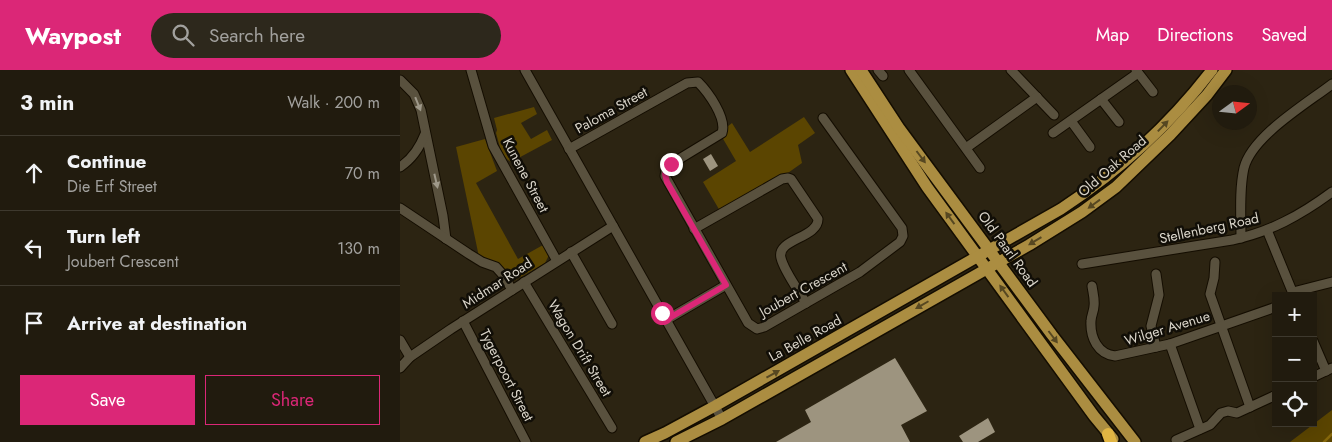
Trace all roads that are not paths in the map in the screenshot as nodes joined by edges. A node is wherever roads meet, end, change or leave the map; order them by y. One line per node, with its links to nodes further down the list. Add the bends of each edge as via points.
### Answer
1 (471, 70): 37 (street, Kunene Street, via 493,146)
2 (525, 70): 24 (street)
3 (851, 70): 36 (main road, Old Paarl Road, one-way to 3, via 927,187)
4 (860, 70): 34 (main road, Old Paarl Road, one-way to 34)
5 (910, 70): 23 (street)
6 (1011, 70): 13 (street)
7 (1212, 70): 34 (main road, Old Oak Road, one-way to 7, via 1109,176 1183,106)
8 (1226, 70): 38 (main road, Old Oak Road, one-way to 38, via 1180,124 1116,187 1082,212)
9 (1138, 71): 12 (street); 14 (street)
10 (400, 80): 21 (street, one-way to 21, via 414,94 421,110)
11 (1332, 84): 32 (street, via 1263,136 1252,151 1244,171)
12 (1153, 92)
13 (1037, 97): 15 (street); 23 (street)
14 (1101, 99): 17 (street); 18 (street)
15 (1054, 115)
16 (823, 118): 50 (street, Joubert Crescent, via 902,228 903,236 900,242 860,272)
17 (1071, 121): 20 (street); 22 (street)
18 (1119, 122)
19 (723, 128): 24 (street, Paloma Street, via 722,120 705,90 698,82 693,82); 30 (street, Joubert Crescent, via 718,136 666,170 667,182)
20 (1053, 133)
21 (425, 134): 25 (street, via 420,146); 33 (street, one-way to 33)
22 (1090, 147)
23 (966, 148): 26 (street)
24 (569, 149): 29 (street)
25 (400, 167)
26 (980, 168)
27 (1332, 192): 31 (street, Stellenberg Road, via 1301,214)
28 (400, 208): 33 (street)
29 (613, 226): 35 (street, Midmar Road); 52 (street)
30 (694, 229): 45 (street, Joubert Crescent); 50 (street, via 782,179 791,179 818,219 814,229 780,252 783,264)
31 (1267, 230): 32 (street, Stellenberg Road); 48 (street)
32 (1241, 238): 40 (street, Stellenberg Road)
33 (446, 239): 47 (street, via 499,269)
34 (991, 250): 36 (main road, Old Oak Road); 38 (main road, Old Paarl Road)
35 (571, 252): 37 (street, Midmar Road); 54 (street)
36 (979, 257): 41 (main road, Old Paarl Road); 66 (main road, La Belle Road, one-way to 36)
37 (557, 261): 43 (street, Midmar Road)
38 (999, 262): 41 (main road, Old Oak Road); 77 (main road, Old Paarl Road, one-way to 77)
39 (1215, 262): 55 (street, via 1210,292)
40 (1082, 264)
41 (987, 269): 64 (main road, La Belle Road, one-way to 64); 72 (main road, Old Paarl Road, one-way to 41)
42 (1156, 274): 58 (street, via 1159,295 1151,323)
43 (524, 282): 47 (street, Midmar Road); 69 (street, Wagon Drift Street)
44 (1332, 282): 49 (street)
45 (726, 285): 50 (street, Joubert Crescent, via 749,326 754,328 764,327); 52 (street)
46 (1092, 286): 58 (street, Wilger Avenue, via 1094,307 1091,327 1093,339 1100,349 1108,355 1120,356)
47 (512, 290): 53 (street, Midmar Road)
48 (1292, 292)
49 (1300, 292)
50 (806, 303)
51 (1272, 308): 55 (street, Wilger Avenue)
52 (666, 320): 66 (street)
53 (463, 322): 60 (street, Midmar Road); 74 (street, Tygerpoort Street)
54 (612, 324)
55 (1221, 325): 57 (street, Wilger Avenue); 67 (street)
56 (400, 340): 60 (street)
57 (1170, 344): 58 (street, Wilger Avenue); 70 (street)
58 (1156, 347)
59 (1317, 348): 62 (street)
60 (410, 357): 61 (street, Midmar Road)
61 (400, 368)
62 (1329, 369): 63 (street)
63 (1317, 375)
64 (774, 389): 66 (main road, via 749,396 727,408); 68 (main road, La Belle Road)
65 (1272, 397): 67 (street)
66 (715, 406): 68 (street); 71 (main road, La Belle Road)
67 (1250, 407): 70 (street, via 1236,413 1221,413 1210,425)
68 (722, 419): 71 (main road, via 708,418 677,432); 76 (main road, La Belle Road)
69 (612, 428)
70 (1200, 429): 73 (street)
71 (665, 433): 75 (main road, La Belle Road)
72 (1112, 439)
73 (1176, 440)
74 (526, 442)
75 (645, 442)
76 (676, 442)
77 (1135, 442)

